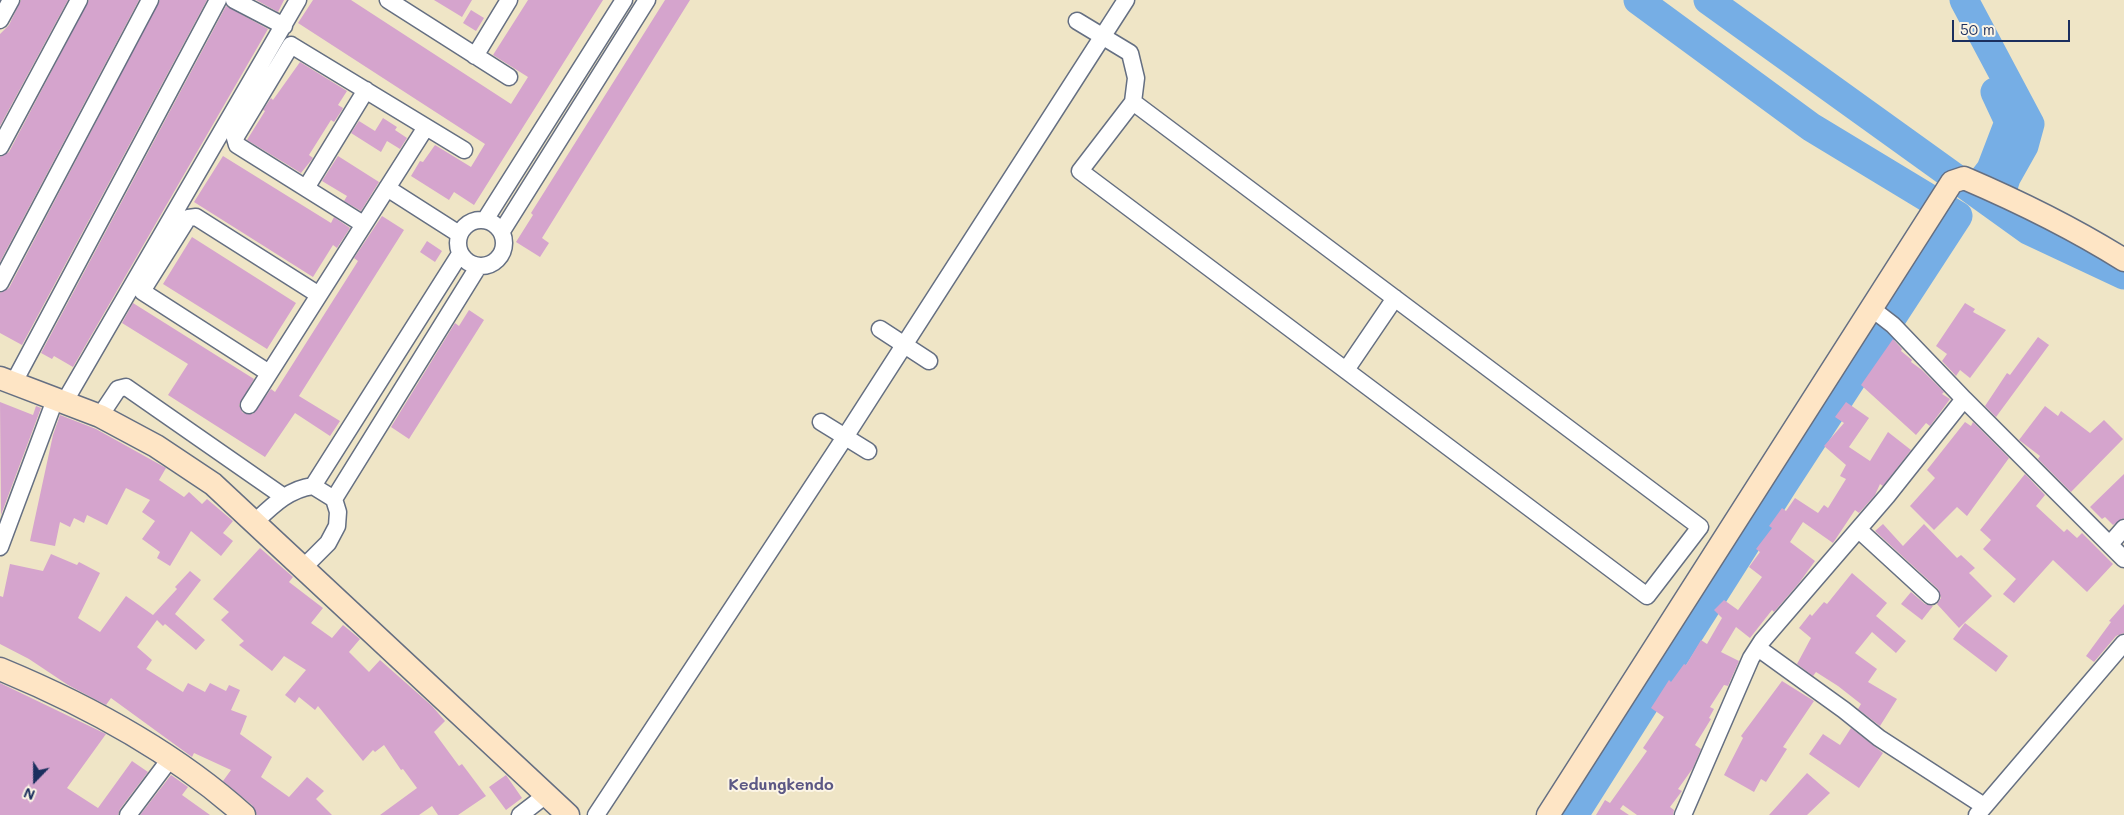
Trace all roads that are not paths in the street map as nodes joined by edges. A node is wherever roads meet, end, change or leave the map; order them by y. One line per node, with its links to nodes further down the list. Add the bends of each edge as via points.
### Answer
1 (11, 0): 12 (street)
2 (79, 0): 21 (street)
3 (150, 0): 32 (street)
4 (218, 0): 41 (street)
5 (234, 0): 14 (street)
6 (298, 0): 14 (street)
7 (388, 0): 16 (street)
8 (509, 0): 16 (street)
9 (624, 0): 25 (street)
10 (647, 0): 27 (street)
11 (1126, 0): 15 (street)
12 (0, 20)
13 (1077, 21): 15 (street)
14 (284, 26): 42 (street)
15 (1102, 36): 19 (street, via 1130,54 1136,78); 37 (street)
16 (475, 56): 17 (street)
17 (509, 77)
18 (366, 90): 20 (street); 23 (street); 23 (street, via 295,46 289,48 235,141)
19 (1133, 102): 34 (street); 39 (street, via 1080,172)
20 (426, 127): 22 (street); 24 (street)
21 (0, 146)
22 (464, 150)
23 (306, 188): 26 (street)
24 (387, 188): 26 (street); 28 (street)
25 (485, 220): 27 (street); 28 (street, via 474,220)
26 (363, 224): 33 (street)
27 (502, 232): 31 (street, via 505,244 501,256 491,265)
28 (459, 234): 29 (street)
29 (460, 254): 31 (street); 49 (street)
30 (2124, 260): 35 (street, via 2080,233 2004,195 1960,178 1952,182)
31 (478, 267): 50 (street)
32 (0, 283)
33 (318, 295): 40 (street); 40 (street, via 196,217 188,218 178,233 144,292)
34 (1395, 298): 39 (street); 39 (street, via 1700,527 1647,596)
35 (1875, 310): 43 (street); 73 (street)
36 (880, 329): 37 (street)
37 (905, 345): 38 (street); 47 (street)
38 (929, 361)
39 (1346, 370)
40 (269, 373): 44 (street)
41 (7, 380): 42 (street)
42 (60, 399): 45 (street); 57 (street)
43 (1964, 399): 56 (street); 58 (street)
44 (249, 405)
45 (100, 416): 52 (street, via 118,389 126,387); 54 (street, via 184,464 213,484)
46 (821, 422): 47 (street)
47 (845, 437): 48 (street); 72 (street)
48 (868, 451)
49 (335, 452): 50 (street); 51 (street)
50 (356, 464): 53 (street)
51 (313, 486): 52 (street, via 298,488); 53 (street)
52 (284, 497): 54 (street)
53 (334, 499): 60 (street, via 338,512 336,530)
54 (255, 522): 60 (street)
55 (2124, 528): 58 (street)
56 (1859, 530): 61 (street); 63 (street)
57 (2, 541)
58 (2110, 544): 59 (street)
59 (2124, 559)
60 (303, 568): 66 (street)
61 (1931, 596)
62 (2124, 644): 67 (street)
63 (1758, 648): 67 (street); 74 (street)
64 (0, 670): 65 (street, via 71,701)
65 (170, 759): 68 (street); 69 (street, via 197,776)
66 (546, 795): 70 (street); 71 (street)
67 (1980, 810)
68 (128, 815)
69 (244, 815)
70 (520, 815)
71 (568, 815)
72 (596, 815)
73 (1548, 815)
74 (1683, 815)

